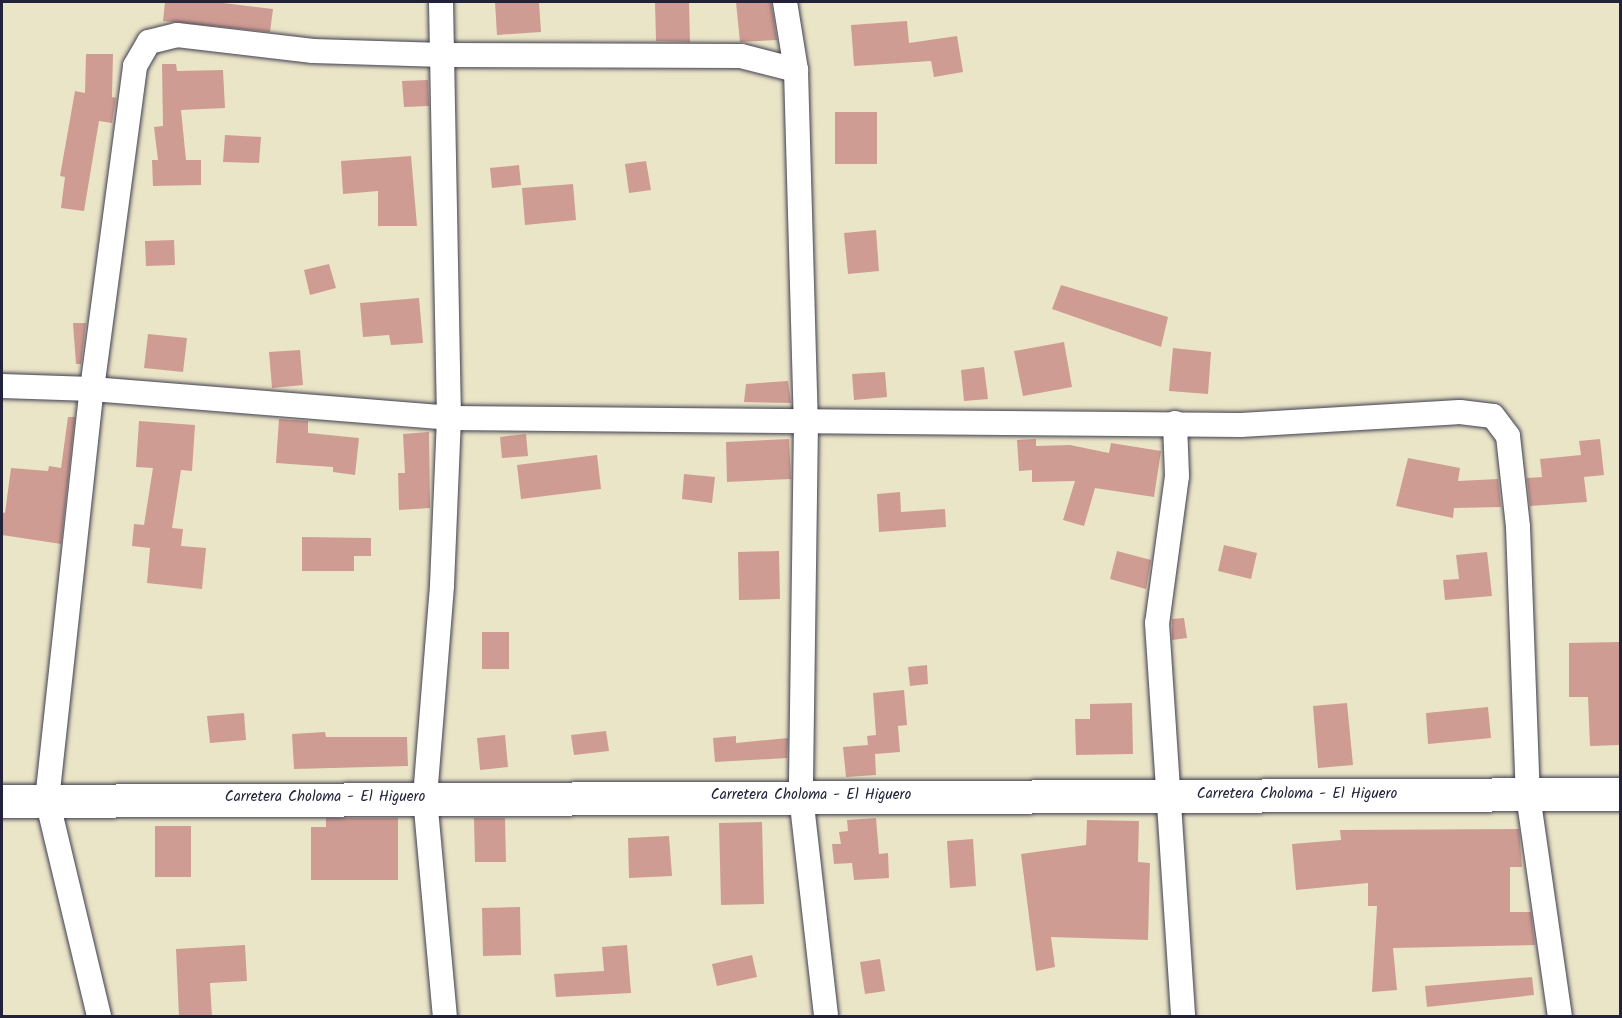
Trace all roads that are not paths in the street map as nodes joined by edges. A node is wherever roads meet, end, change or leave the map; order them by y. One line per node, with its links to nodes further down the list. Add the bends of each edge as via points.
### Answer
1 (441, 2): 3 (street)
2 (785, 2): 4 (street)
3 (443, 56): 4 (street, via 741,56); 6 (street, via 313,51 177,35 149,42 135,66); 7 (street)
4 (796, 70): 8 (street)
5 (2, 386): 6 (street)
6 (92, 389): 7 (street); 16 (street)
7 (449, 418): 8 (street); 14 (street, via 442,586)
8 (806, 423): 9 (street); 12 (street)
9 (1175, 423): 11 (street, via 1241,425 1460,412 1493,416 1508,436 1518,527); 13 (street, via 1177,476 1157,623)
10 (1620, 794): 11 (street, Carretera Choloma - El Higuero)
11 (1528, 795): 13 (street, Carretera Choloma - El Higuero); 21 (street)
12 (801, 796): 13 (street, Carretera Choloma - El Higuero); 14 (street, Carretera Choloma - El Higuero); 19 (street)
13 (1167, 796): 20 (street)
14 (425, 798): 16 (street, Carretera Choloma - El Higuero); 18 (street)
15 (2, 801): 16 (street, Carretera Choloma - El Higuero)
16 (47, 801): 17 (street)
17 (99, 1017)
18 (445, 1017)
19 (826, 1017)
20 (1184, 1017)
21 (1560, 1017)

